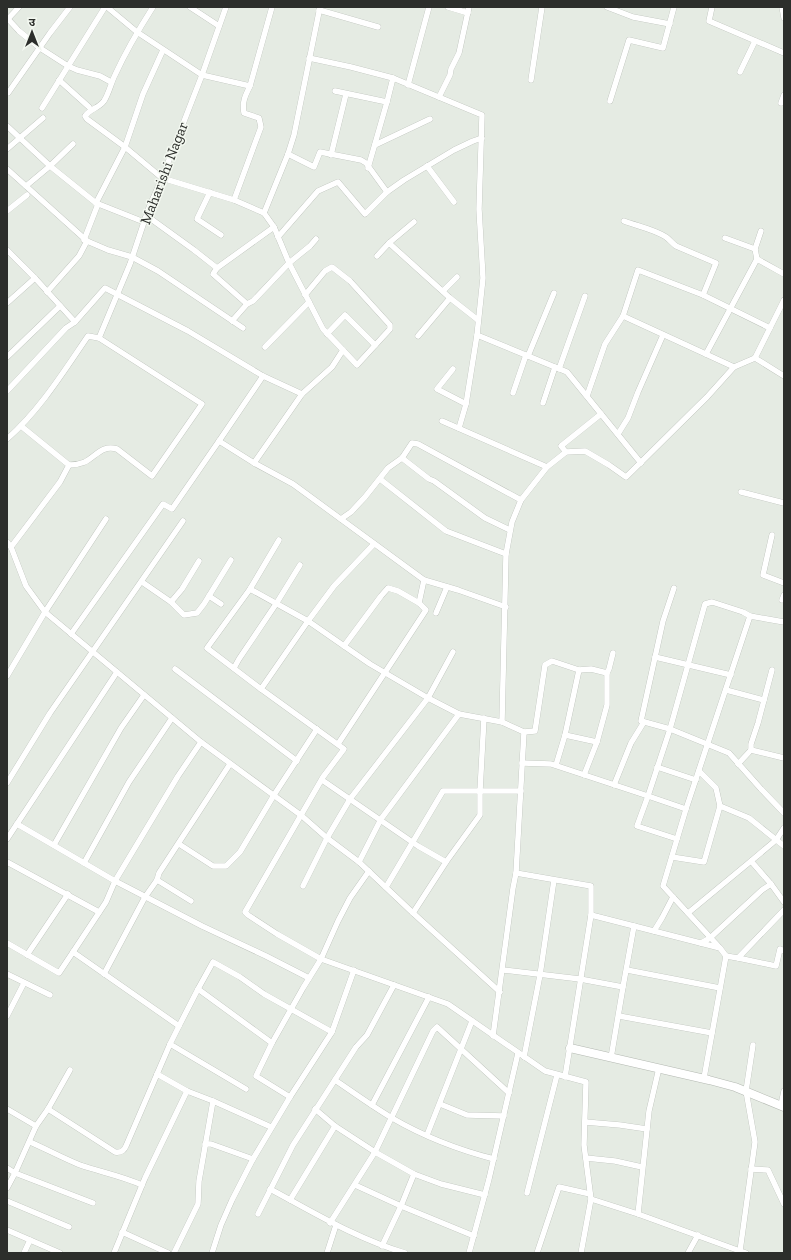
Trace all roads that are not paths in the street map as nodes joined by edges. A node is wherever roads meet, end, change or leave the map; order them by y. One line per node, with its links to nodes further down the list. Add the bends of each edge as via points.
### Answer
1 (19, 7): 19 (street)
2 (70, 7): 25 (street)
3 (106, 7): 23 (street); 29 (street)
4 (153, 7): 23 (street)
5 (190, 7): 21 (street)
6 (226, 7): 21 (street, Maharishi Nagar)
7 (272, 7): 37 (street)
8 (430, 7): 36 (street)
9 (448, 7): 17 (street)
10 (542, 7): 34 (street)
11 (607, 7): 20 (street, via 633,17)
12 (674, 7): 20 (street)
13 (712, 7): 24 (street, via 709,21)
14 (776, 7): 16 (street)
15 (320, 8): 22 (street); 28 (street)
16 (783, 9): 18 (street)
17 (468, 10): 42 (street, via 459,53)
18 (784, 18)
19 (7, 20): 25 (street)
20 (670, 24): 43 (street, via 663,48 629,40)
21 (219, 26): 31 (street, Maharishi Nagar)
22 (378, 26)
23 (137, 32): 26 (street); 35 (street)
24 (754, 41): 27 (street); 30 (street)
25 (40, 48): 29 (street); 39 (street)
26 (164, 50): 31 (street); 55 (street, via 143,94)
27 (784, 53)
28 (309, 58): 32 (street); 57 (street)
29 (68, 66): 33 (street); 35 (street)
30 (740, 72)
31 (202, 75): 37 (street); 63 (street, Maharishi Nagar)
32 (393, 78): 36 (street); 44 (street)
33 (59, 80): 46 (street); 47 (street)
34 (532, 80)
35 (111, 82): 55 (street, via 104,101 85,116)
36 (408, 85): 42 (street)
37 (250, 86): 68 (street, via 244,97 244,113 259,118 261,127)
38 (335, 91): 40 (street)
39 (7, 93)
40 (346, 94): 44 (street); 58 (street)
41 (784, 95): 45 (street)
42 (439, 97): 52 (street, via 482,114)
43 (610, 101)
44 (387, 102): 54 (street)
45 (781, 103)
46 (89, 107)
47 (42, 108)
48 (43, 118): 51 (street)
49 (430, 119): 54 (street)
50 (7, 126): 51 (street)
51 (20, 138): 56 (street); 59 (street)
52 (482, 138): 60 (street, via 454,150); 111 (street, via 479,209 483,278)
53 (73, 144): 59 (street)
54 (375, 145): 61 (street)
55 (125, 147): 63 (street); 70 (street)
56 (7, 149)
57 (288, 154): 58 (street, via 314,167 320,152); 72 (street)
58 (331, 155): 61 (street, via 361,160)
59 (50, 166): 64 (street); 70 (street)
60 (427, 166): 66 (street); 69 (street)
61 (368, 168): 66 (street)
62 (7, 169): 64 (street)
63 (162, 178): 65 (street); 73 (street, Maharishi Nagar)
64 (26, 186): 83 (street)
65 (210, 192): 68 (street); 79 (street, via 197,219)
66 (387, 192): 80 (street, via 365,214 338,182 318,191)
67 (27, 195): 71 (street)
68 (234, 200): 72 (street)
69 (454, 202)
70 (97, 203): 75 (street); 83 (street)
71 (7, 211)
72 (264, 213): 77 (street)
73 (147, 216): 75 (street, Maharishi Nagar); 91 (street)
74 (624, 221): 99 (street, via 646,228 667,238 676,246 716,263)
75 (144, 222): 88 (street, Maharishi Nagar)
76 (414, 222): 84 (street)
77 (274, 227): 80 (street); 91 (street)
78 (761, 231): 85 (street)
79 (221, 235)
80 (278, 237): 90 (street)
81 (316, 238): 90 (street)
82 (725, 238): 85 (street)
83 (85, 240): 88 (street); 96 (street, via 79,256)
84 (389, 243): 87 (street); 95 (street)
85 (755, 249): 89 (street)
86 (8, 254): 94 (street)
87 (377, 256)
88 (132, 257): 98 (street, Maharishi Nagar); 110 (street)
89 (757, 259): 92 (street); 108 (street)
90 (289, 263): 100 (street); 106 (street, via 253,301)
91 (217, 268): 106 (street, via 213,274)
92 (784, 274)
93 (457, 277): 95 (street)
94 (35, 278): 96 (street); 105 (street)
95 (442, 291): 102 (street)
96 (47, 292): 107 (street)
97 (554, 293): 124 (street)
98 (117, 294): 112 (street, via 105,288); 119 (street, Maharishi Nagar); 130 (street, via 188,331)
99 (703, 295): 108 (street); 109 (street, via 638,270)
100 (305, 296): 104 (street); 120 (street, via 332,266 364,295 390,326)
101 (585, 296): 128 (street)
102 (450, 298): 111 (street); 118 (street)
103 (784, 300): 114 (street)
104 (309, 302): 115 (street); 121 (street)
105 (7, 303)
106 (246, 304): 110 (street)
107 (60, 306): 112 (street); 125 (street)
108 (731, 309): 114 (street); 123 (street)
109 (623, 316): 117 (street); 135 (street, via 606,344)
110 (232, 320): 113 (street)
111 (478, 320): 116 (street)
112 (75, 322): 132 (street, via 66,328)
113 (243, 328)
114 (770, 328): 126 (street)
115 (327, 334): 120 (street, via 345,315); 122 (street)
116 (476, 335): 124 (street); 137 (street)
117 (663, 335): 123 (street); 142 (street, via 628,418)
118 (418, 336)
119 (99, 338): 140 (street, via 88,336); 149 (street, via 202,404 152,476 117,449 110,447 84,462)
120 (375, 345): 122 (street, via 357,365)
121 (265, 347)
122 (343, 350): 134 (street, via 332,367)
123 (706, 354): 127 (street)
124 (527, 356): 128 (street); 133 (street)
125 (7, 357)
126 (755, 358): 127 (street); 131 (street)
127 (734, 367): 148 (street)
128 (557, 368): 135 (street, via 567,372); 136 (street)
129 (453, 369): 137 (street, via 437,389)
130 (263, 376): 134 (street); 144 (street)
131 (784, 376)
132 (7, 391)
133 (513, 393)
134 (302, 394): 147 (street)
135 (587, 396): 138 (street)
136 (543, 403)
137 (466, 404): 141 (street)
138 (602, 414): 142 (street); 145 (street, via 561,446)
139 (442, 420): 141 (street)
140 (21, 426): 143 (street); 149 (street)
141 (459, 428): 150 (street)
142 (618, 434): 148 (street)
143 (7, 438)
144 (220, 441): 147 (street); 185 (street, via 172,508 163,504)
145 (566, 452): 148 (street, via 585,451 626,477); 150 (street)
146 (402, 458): 151 (street, via 388,468); 153 (street, via 412,443 418,444); 158 (street, via 485,518)
147 (254, 463): 156 (street, via 294,484)
148 (641, 464)
149 (69, 465): 163 (street, via 60,482)
150 (547, 467): 153 (street)
151 (380, 478): 156 (street, via 351,512); 164 (street, via 446,531)
152 (741, 492): 154 (street)
153 (521, 500): 158 (street)
154 (784, 503)
155 (106, 519): 180 (street)
156 (341, 519): 162 (street)
157 (183, 521): 169 (street)
158 (510, 530): 164 (street)
159 (772, 536): 170 (street, via 763,575)
160 (279, 540): 173 (street)
161 (7, 542): 163 (street)
162 (374, 544): 168 (street); 183 (street, via 334,586)
163 (11, 547): 180 (street, via 26,586)
164 (506, 554): 179 (street)
165 (231, 560): 174 (street)
166 (199, 561): 175 (street)
167 (300, 565): 178 (street)
168 (424, 580): 171 (street); 176 (street)
169 (142, 582): 175 (street); 187 (street)
170 (784, 583)
171 (447, 587): 179 (street); 181 (street)
172 (674, 588): 190 (street)
173 (250, 589): 178 (street); 192 (street, via 207,648)
174 (209, 596): 175 (street, via 197,612 184,615); 177 (street)
175 (171, 602)
176 (419, 603): 186 (street, via 388,588); 197 (street, via 426,610)
177 (221, 604)
178 (276, 604): 183 (street); 192 (street)
179 (506, 607): 209 (street)
180 (45, 612): 185 (street); 200 (street)
181 (436, 613)
182 (750, 616): 184 (street); 191 (street, via 712,602 705,604); 199 (street)
183 (308, 621): 186 (street); 201 (street)
184 (784, 622)
185 (71, 634): 187 (street)
186 (344, 646): 197 (street)
187 (92, 652): 196 (street); 231 (street, via 50,713)
188 (453, 652): 204 (street)
189 (613, 653): 198 (street)
190 (655, 657): 191 (street); 210 (street, via 641,721)
191 (688, 665): 199 (street); 212 (street)
192 (234, 668): 201 (street)
193 (175, 669): 221 (street)
194 (579, 670): 198 (street, via 591,669); 213 (street, via 552,662 545,665 535,731); 214 (street)
195 (772, 670): 205 (street)
196 (117, 672): 203 (street); 243 (street)
197 (385, 673): 204 (street); 217 (street)
198 (607, 673): 216 (street, via 607,705)
199 (731, 675): 202 (street)
200 (7, 676)
201 (262, 689): 211 (street)
202 (726, 690): 205 (street); 218 (street)
203 (144, 695): 207 (street); 251 (street, via 121,728)
204 (428, 698): 206 (street); 237 (street)
205 (764, 700): 219 (street)
206 (459, 714): 208 (street); 242 (street)
207 (172, 718): 215 (street); 258 (street, via 129,782)
208 (484, 718): 209 (street); 233 (street)
209 (502, 722): 213 (street)
210 (644, 722): 212 (street); 232 (street, via 631,743)
211 (317, 729): 217 (street); 221 (street)
212 (670, 729): 218 (street); 226 (street)
213 (524, 732): 222 (street)
214 (565, 735): 216 (street); 225 (street)
215 (201, 742): 223 (street); 263 (street)
216 (597, 742): 228 (street)
217 (338, 744): 229 (street, via 344,749)
218 (708, 744): 224 (street, via 729,753); 227 (street)
219 (751, 750): 220 (street); 224 (street)
220 (784, 758)
221 (297, 761): 235 (street)
222 (522, 763): 225 (street); 234 (street)
223 (230, 764): 235 (street); 250 (street)
224 (738, 764): 240 (street)
225 (556, 765): 228 (street)
226 (657, 768): 230 (street); 236 (street)
227 (699, 771): 230 (street); 238 (street, via 716,788)
228 (584, 775): 232 (street)
229 (322, 780): 237 (street); 241 (street)
230 (696, 780): 239 (street)
231 (7, 783)
232 (614, 785): 236 (street)
233 (480, 791): 234 (street); 249 (street, via 443,790); 257 (street, via 480,815)
234 (521, 792): 260 (street)
235 (274, 796): 241 (street); 250 (street, via 240,852 226,866 213,866)
236 (648, 796): 239 (street); 246 (street, via 637,826)
237 (350, 799): 242 (street); 245 (street)
238 (720, 806): 248 (street, via 749,818); 253 (street, via 704,862)
239 (686, 809): 246 (street)
240 (784, 813)
241 (302, 816): 245 (street); 288 (street, via 245,912)
242 (381, 819): 249 (street); 256 (street)
243 (17, 824): 247 (street); 251 (street)
244 (784, 828): 248 (street)
245 (327, 838): 256 (street); 265 (street)
246 (677, 839): 253 (street)
247 (7, 840)
248 (776, 840): 252 (street); 254 (street)
249 (413, 842): 257 (street); 266 (street)
250 (179, 844): 261 (street)
251 (54, 845): 258 (street)
252 (784, 846)
253 (672, 857): 269 (street, via 663,886)
254 (751, 861): 264 (street); 275 (street)
255 (7, 862): 267 (street)
256 (359, 862): 259 (street)
257 (446, 862): 274 (street)
258 (84, 863): 263 (street)
259 (368, 871): 266 (street); 288 (street, via 350,898)
260 (516, 873): 262 (street); 290 (street)
261 (157, 880): 268 (street); 270 (street)
262 (554, 880): 276 (street, via 591,886); 294 (street)
263 (115, 881): 268 (street); 273 (street)
264 (771, 884): 271 (street); 279 (street)
265 (303, 886)
266 (386, 887): 274 (street)
267 (68, 894): 273 (street); 285 (street)
268 (146, 896): 293 (street); 295 (street)
269 (673, 897): 275 (street); 278 (street)
270 (191, 901)
271 (784, 902)
272 (784, 910): 287 (street)
273 (99, 912): 284 (street)
274 (413, 913): 302 (street)
275 (688, 913): 279 (street)
276 (591, 915): 277 (street); 296 (street)
277 (634, 926): 278 (street); 291 (street)
278 (654, 931): 281 (street)
279 (710, 937): 281 (street); 282 (street)
280 (7, 943): 285 (street)
281 (701, 944): 282 (street)
282 (720, 948): 286 (street)
283 (784, 951): 287 (street, via 780,949 776,966)
284 (73, 952): 285 (street, via 59,974); 293 (street)
285 (27, 955)
286 (726, 956): 287 (street); 300 (street)
287 (738, 958)
288 (321, 959): 289 (street); 295 (street)
289 (354, 970): 298 (street); 310 (street)
290 (503, 970): 294 (street); 302 (street)
291 (627, 970): 299 (street); 300 (street)
292 (7, 974): 297 (street)
293 (104, 974): 309 (street)
294 (540, 974): 296 (street); 319 (street)
295 (309, 978): 305 (street)
296 (580, 979): 299 (street); 317 (street)
297 (24, 983): 303 (street); 306 (street)
298 (394, 985): 304 (street); 327 (street, via 368,1036 356,1046)
299 (623, 988): 307 (street)
300 (720, 988): 311 (street)
301 (198, 989): 305 (street, via 213,962); 309 (street); 313 (street)
302 (500, 992): 312 (street)
303 (50, 995)
304 (429, 998): 308 (street, via 448,1004); 336 (street)
305 (291, 1009): 310 (street); 313 (street)
306 (7, 1016)
307 (619, 1016): 311 (street); 320 (street)
308 (472, 1022): 312 (street); 316 (street)
309 (179, 1026): 314 (street)
310 (332, 1032): 333 (street)
311 (712, 1033): 326 (street)
312 (493, 1036): 318 (street)
313 (272, 1043): 333 (street, via 256,1076)
314 (170, 1044): 323 (street); 328 (street)
315 (753, 1045): 330 (street)
316 (461, 1048): 332 (street); 335 (street); 342 (street, via 437,1027 433,1030)
317 (570, 1048): 320 (street); 325 (street)
318 (518, 1053): 319 (street); 332 (street)
319 (524, 1057): 324 (street, via 545,1071)
320 (611, 1058): 321 (street)
321 (658, 1068): 326 (street); 347 (street)
322 (70, 1070): 339 (street)
323 (157, 1074): 329 (street); 339 (street, via 126,1146 120,1153)
324 (557, 1075): 325 (street); 364 (street)
325 (565, 1077): 343 (street, via 586,1082)
326 (704, 1078): 330 (street)
327 (335, 1080): 336 (street); 340 (street)
328 (246, 1088)
329 (187, 1091): 334 (street); 360 (street)
330 (746, 1091): 337 (street); 357 (street, via 755,1142)
331 (784, 1091): 337 (street)
332 (509, 1093): 341 (street)
333 (290, 1097): 346 (street)
334 (213, 1101): 346 (street); 350 (street)
335 (440, 1104): 341 (street, via 468,1115); 348 (street)
336 (372, 1105): 342 (street)
337 (782, 1106)
338 (7, 1109): 344 (street)
339 (48, 1109): 344 (street)
340 (315, 1109): 345 (street); 363 (street)
341 (504, 1116): 354 (street)
342 (392, 1118): 348 (street); 351 (street)
343 (585, 1122): 347 (street); 352 (street)
344 (36, 1126): 349 (street)
345 (335, 1126): 351 (street); 368 (street)
346 (272, 1127): 353 (street)
347 (647, 1129): 355 (street)
348 (427, 1135): 354 (street, via 471,1154)
349 (30, 1142): 358 (street); 360 (street, via 79,1164)
350 (205, 1144): 353 (street); 388 (street, via 198,1204)
351 (375, 1152): 359 (street); 361 (street)
352 (586, 1158): 355 (street); 366 (street)
353 (253, 1159): 389 (street, via 221,1225)
354 (494, 1159): 365 (street)
355 (642, 1167): 373 (street)
356 (7, 1168): 358 (street)
357 (751, 1169): 370 (street, via 768,1170); 383 (street)
358 (15, 1173): 362 (street); 369 (street)
359 (414, 1174): 365 (street); 371 (street)
360 (142, 1185): 377 (street)
361 (355, 1186): 371 (street); 374 (street)
362 (7, 1188)
363 (270, 1189): 368 (street); 372 (street)
364 (526, 1193)
365 (485, 1195): 379 (street)
366 (591, 1197): 373 (street); 393 (street, via 559,1187); 394 (street)
367 (7, 1200): 375 (street)
368 (290, 1200): 374 (street)
369 (93, 1203)
370 (784, 1204)
371 (401, 1206): 379 (street); 381 (street)
372 (258, 1214)
373 (638, 1214): 378 (street)
374 (333, 1224): 381 (street); 390 (street)
375 (69, 1227)
376 (7, 1230): 380 (street)
377 (122, 1232): 382 (street); 386 (street)
378 (698, 1235): 383 (street); 395 (street)
379 (474, 1236): 392 (street)
380 (30, 1240): 384 (street); 385 (street)
381 (382, 1246): 391 (street)
382 (157, 1250): 387 (street)
383 (743, 1252)
384 (24, 1253)
385 (60, 1253)
386 (114, 1253)
387 (168, 1253)
388 (174, 1253)
389 (212, 1253)
390 (327, 1253)
391 (405, 1253)
392 (469, 1253)
393 (538, 1253)
394 (581, 1253)
395 (688, 1253)

